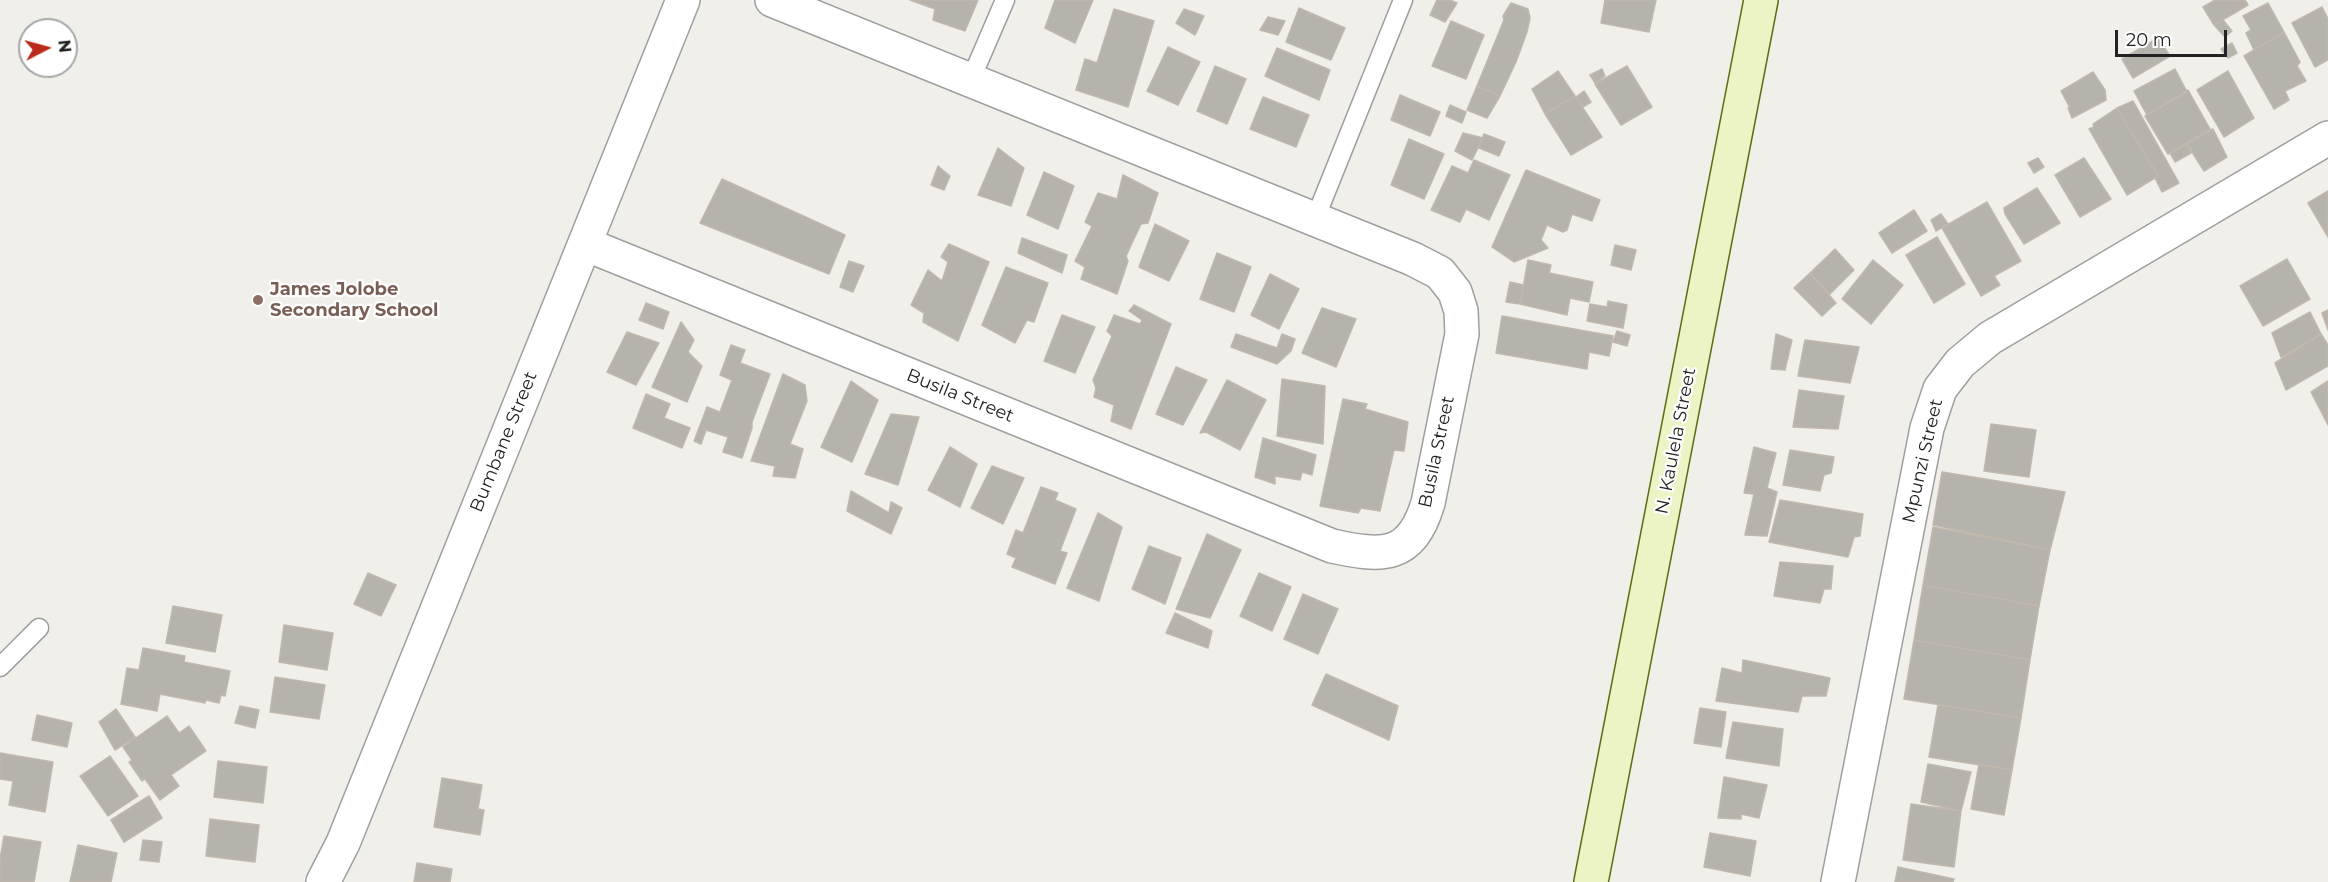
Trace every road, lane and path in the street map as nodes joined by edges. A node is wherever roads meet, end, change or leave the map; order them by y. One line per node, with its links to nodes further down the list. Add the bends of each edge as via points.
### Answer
1 (683, 0): 9 (street, Bumbane Street)
2 (772, 0): 6 (street, Busila Street)
3 (1005, 0): 6 (lane)
4 (1403, 0): 8 (lane)
5 (1761, 0): 13 (street, N. Kaulela Street)
6 (971, 80): 8 (street, Busila Street)
7 (2328, 138): 14 (street, Mpunzi Street, via 1990,338 1960,363 1940,388 1927,428)
8 (1315, 219): 9 (street, Busila Street, via 1440,273 1455,292 1461,311 1462,333 1422,521 1414,536 1398,548 1380,553 1332,546)
9 (585, 244): 12 (street, Bumbane Street, via 343,843)
10 (39, 628): 11 (lane)
11 (0, 667)
12 (322, 882)
13 (1591, 882)
14 (1838, 882)

